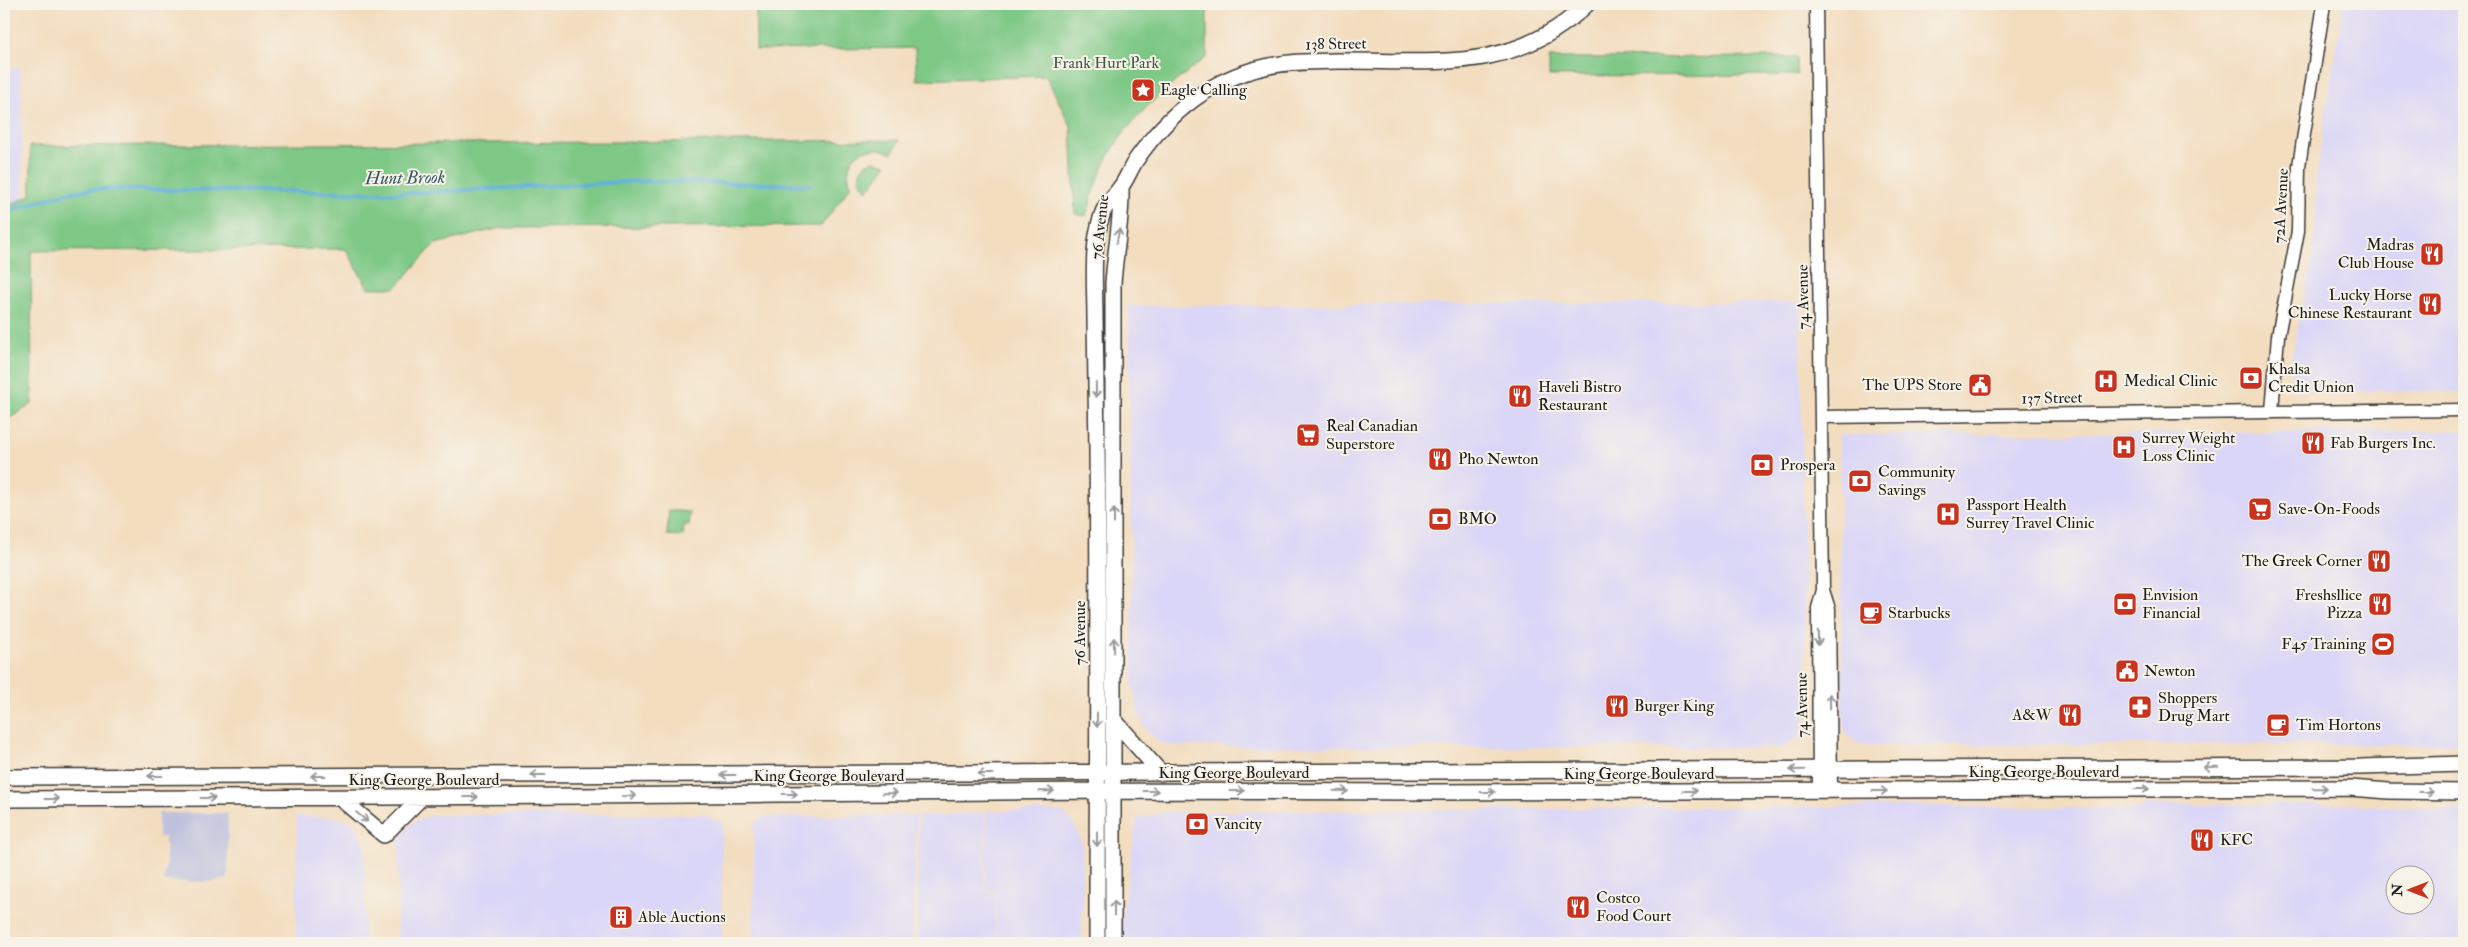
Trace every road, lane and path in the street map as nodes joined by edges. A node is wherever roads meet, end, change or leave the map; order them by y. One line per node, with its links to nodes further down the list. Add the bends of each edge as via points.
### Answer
1 (1587, 4): 4 (main road, 138 Street, via 1545,37 1520,49 1486,58 1303,62 1262,67 1237,76 1206,90 1167,122 1133,164)
2 (1816, 4): 9 (street, 74 Avenue)
3 (2324, 4): 8 (street, 72A Avenue, via 2299,166 2298,231 2278,336)
4 (1121, 187): 5 (main road, 76 Avenue, via 1104,208); 6 (main road, 76 Avenue, one-way to 4, via 1113,284 1114,256 1122,216)
5 (1095, 254): 6 (main road, via 1104,270 1105,366); 16 (main road, 76 Avenue, one-way to 16)
6 (1114, 390): 10 (main road, 76 Avenue, one-way to 6)
7 (2464, 410): 8 (street, 137 Street)
8 (2272, 411): 9 (street, 137 Street)
9 (1821, 417): 13 (street, 74 Avenue, via 1823,590 1818,608)
10 (1114, 720): 14 (main road, 76 Avenue); 15 (main road)
11 (2464, 764): 12 (main road, King George Boulevard, one-way to 12)
12 (2095, 768): 13 (main road, King George Boulevard); 18 (main road, via 2062,780 1964,781 1956,785)
13 (1825, 769): 15 (main road, King George Boulevard, one-way to 15); 21 (street, 74 Avenue)
14 (1114, 773): 15 (main road, King George Boulevard); 16 (main road, King George Boulevard); 20 (main road, 76 Avenue)
15 (1161, 773)
16 (1097, 774): 17 (main road, King George Boulevard, one-way to 17); 19 (main road, 76 Avenue)
17 (4, 777)
18 (1955, 790): 21 (main road, King George Boulevard, one-way to 18); 22 (main road, King George Boulevard, one-way to 22, via 2350,788)
19 (1097, 791): 20 (main road, King George Boulevard); 23 (main road, King George Boulevard, one-way to 19); 26 (main road, 76 Avenue, one-way to 26)
20 (1114, 791): 21 (main road, King George Boulevard, one-way to 21); 27 (main road, 76 Avenue, one-way to 20)
21 (1825, 791)
22 (2464, 792)
23 (422, 797): 24 (main road, King George Boulevard); 24 (main road, one-way to 23, via 384,835)
24 (340, 798): 25 (main road, King George Boulevard, one-way to 24)
25 (4, 799)
26 (1097, 943)
27 (1113, 943)

